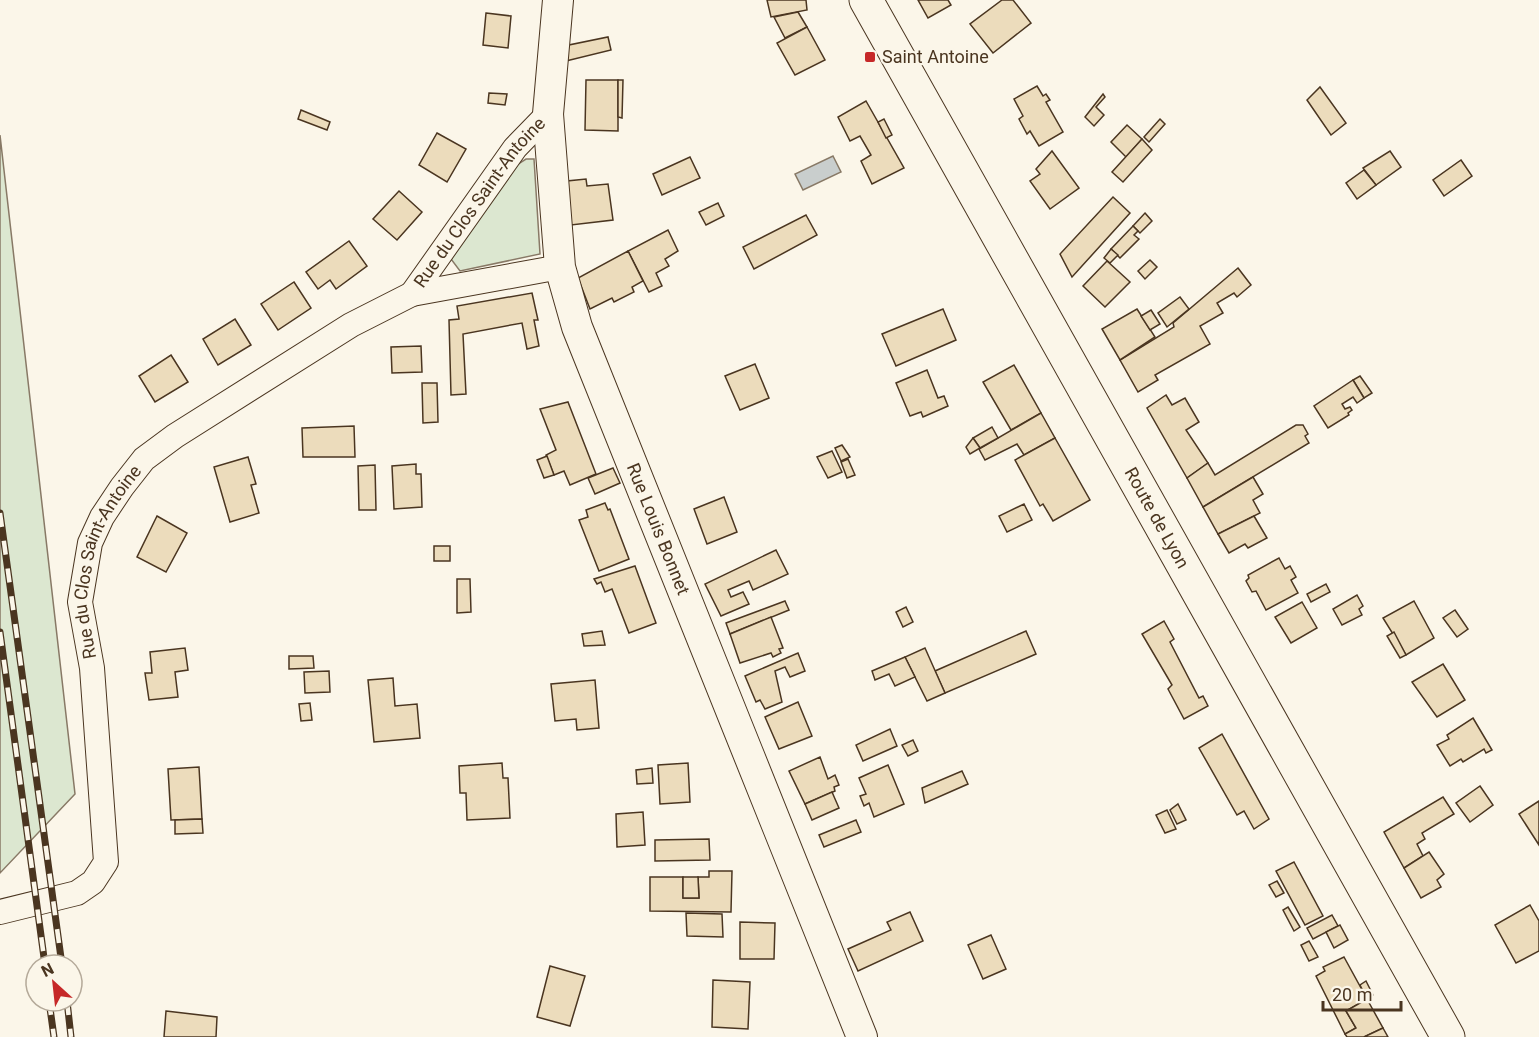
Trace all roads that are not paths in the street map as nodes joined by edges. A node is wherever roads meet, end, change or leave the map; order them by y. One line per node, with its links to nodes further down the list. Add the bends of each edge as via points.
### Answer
1 (558, 0): 3 (street, Rue Louis Bonnet)
2 (866, 0): 8 (main road, Route de Lyon)
3 (548, 114): 4 (street, Rue Louis Bonnet); 5 (street, Rue du Clos Saint-Antoine, via 515,148)
4 (560, 267): 5 (street, Rue du Clos Saint-Antoine); 7 (street, Rue Louis Bonnet, via 577,327)
5 (412, 294): 6 (street, Rue du Clos Saint-Antoine, via 351,325 175,436 144,459 102,517 90,543 80,602 92,668 106,862 93,882 77,893)
6 (0, 912)
7 (862, 1037)
8 (1448, 1037)

